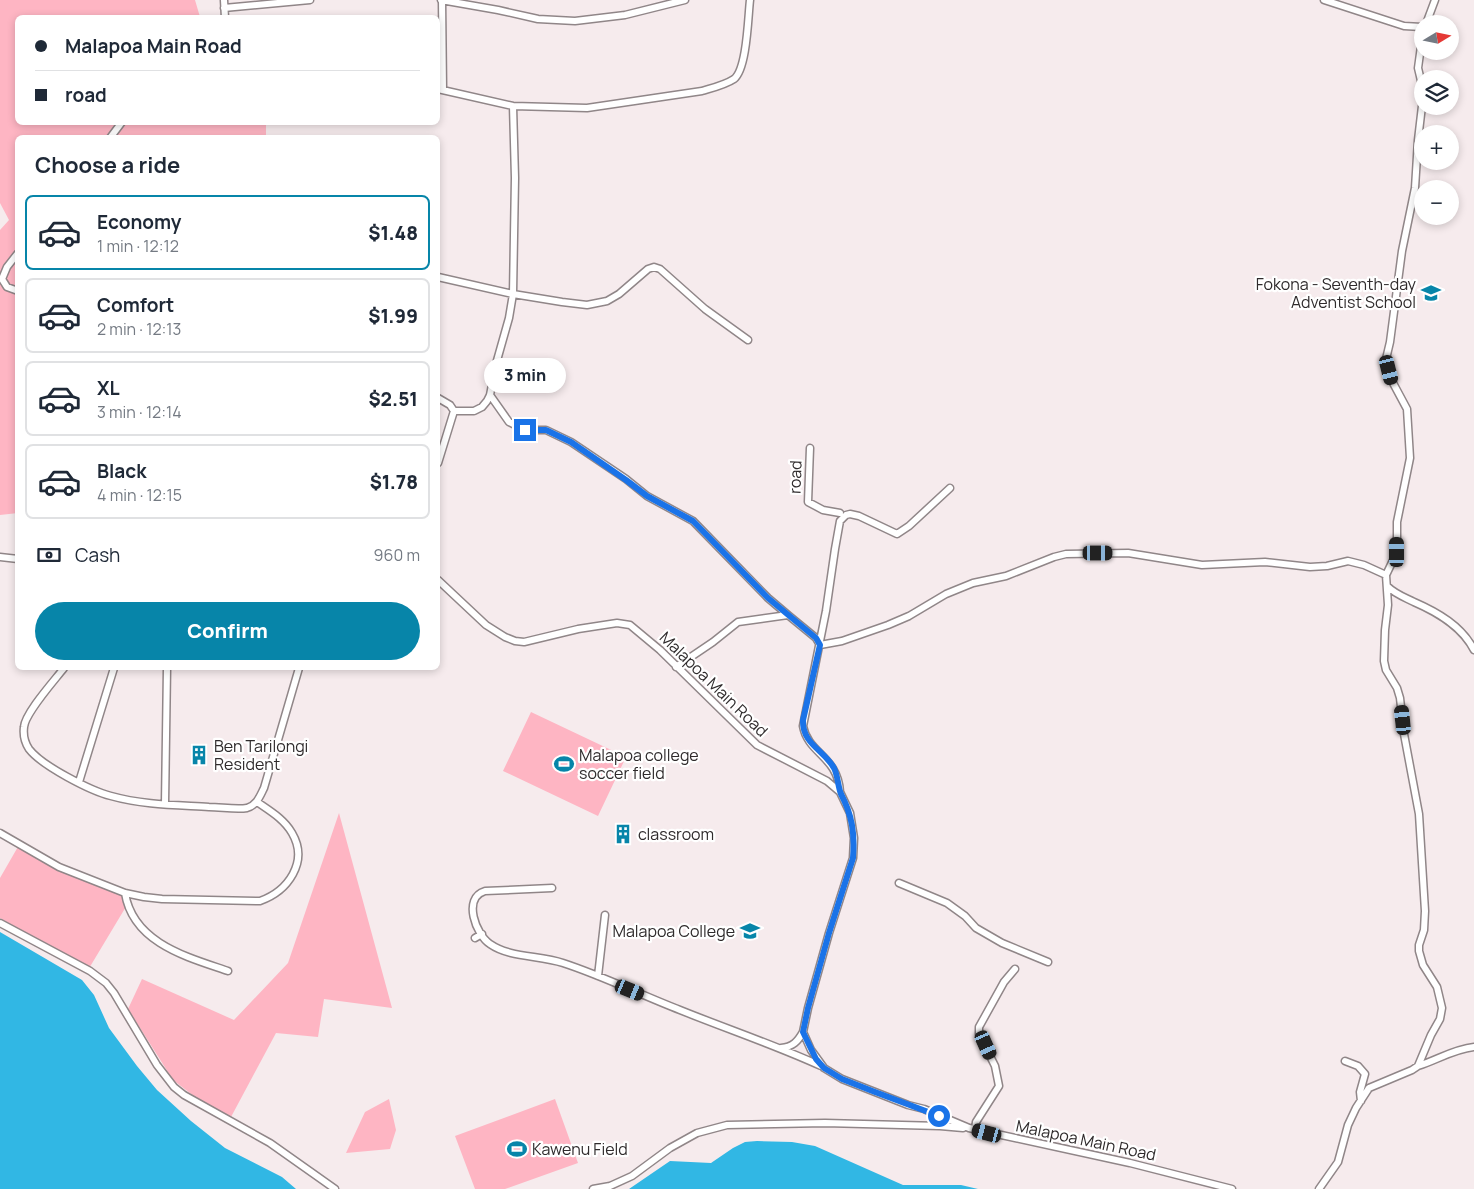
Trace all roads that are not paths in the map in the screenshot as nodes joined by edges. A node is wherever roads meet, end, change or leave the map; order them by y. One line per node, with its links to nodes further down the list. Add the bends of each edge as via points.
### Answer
1 (224, 0): 8 (street)
2 (310, 0): 8 (street)
3 (442, 0): 4 (street, via 538,19 575,21 625,15); 12 (street)
4 (685, 0)
5 (750, 0): 13 (street, via 744,61 736,78 720,86 587,108)
6 (1324, 0): 11 (street)
7 (1435, 0): 10 (street)
8 (224, 8): 9 (street)
9 (224, 15)
10 (1429, 15)
11 (1414, 27)
12 (440, 89): 13 (street)
13 (513, 106): 18 (street)
14 (1421, 115): 29 (street, via 1415,188 1386,358 1392,381 1408,409 1410,448 1397,522 1397,552)
15 (15, 257): 17 (street, via 2,279 7,287)
16 (440, 277): 18 (street)
17 (15, 290)
18 (513, 294): 19 (street, via 596,304 607,302 619,294 642,272 660,269 705,309); 20 (street)
19 (748, 340)
20 (490, 395): 22 (street, via 482,407 474,411); 32 (street, via 509,422 525,430 546,430 571,442 647,496 693,521 768,598)
21 (440, 399): 22 (street)
22 (454, 411): 24 (street)
23 (810, 448): 26 (street, road, via 808,502 823,510)
24 (440, 456)
25 (950, 488): 33 (street, via 897,534 860,516 850,514 840,521)
26 (840, 513)
27 (0, 557): 28 (street)
28 (15, 559)
29 (1386, 575): 31 (street); 33 (street, via 1348,561 1310,567 1265,562 1202,565 1128,553 1066,554 1006,576 973,583 888,625)
30 (440, 582): 35 (street, Malapoa Main Road, via 486,625 515,641 624,623)
31 (1387, 586): 34 (street, via 1451,623); 60 (street, via 1384,661 1400,698 1419,814 1425,911 1424,930 1418,945 1423,965 1437,987 1442,1008)
32 (788, 614): 33 (street); 35 (street, via 738,622)
33 (820, 645): 41 (street, via 803,726 811,744 834,768)
34 (1474, 650)
35 (676, 667): 41 (street, Malapoa Main Road, via 757,745 827,781)
36 (63, 670): 40 (street, via 26,720 24,736 29,749 37,757)
37 (113, 670): 40 (street)
38 (167, 670): 43 (street)
39 (298, 670): 42 (street)
40 (78, 782): 43 (street, via 111,796)
41 (840, 792): 56 (street, Malapoa Main Road, via 850,813 853,858)
42 (257, 802): 43 (street, via 248,808); 47 (street, via 280,818 293,834 296,845 297,862 293,874 277,893 260,900 246,901 162,899)
43 (165, 804)
44 (0, 833): 47 (street, via 59,867)
45 (899, 883): 52 (street, via 947,903 976,928)
46 (552, 888): 50 (street, via 480,892 472,904)
47 (125, 893): 54 (street, via 132,916 152,938 183,956)
48 (605, 915): 55 (street)
49 (0, 923): 64 (street, via 90,971 106,983 165,1077 179,1092 270,1144)
50 (482, 934): 51 (street); 55 (street, via 496,948 562,962)
51 (475, 938)
52 (1048, 962)
53 (1015, 969): 63 (street, via 979,1027 979,1034 995,1066 999,1086)
54 (228, 971)
55 (598, 976): 58 (street)
56 (803, 1032): 58 (street, via 792,1045); 61 (street, Malapoa Main Road)
57 (1474, 1047): 60 (street, via 1460,1048)
58 (776, 1048): 61 (street)
59 (1345, 1061): 62 (street, via 1358,1066 1365,1074)
60 (1418, 1066): 62 (street, via 1369,1088)
61 (824, 1068): 63 (street, Malapoa Main Road, via 842,1079)
62 (1361, 1102): 67 (street, via 1348,1125 1338,1162)
63 (972, 1129): 65 (street, via 835,1124 727,1125 697,1133 632,1176 610,1186); 66 (street, Malapoa Main Road)
64 (335, 1189)
65 (593, 1189)
66 (1232, 1189)
67 (1319, 1189)

